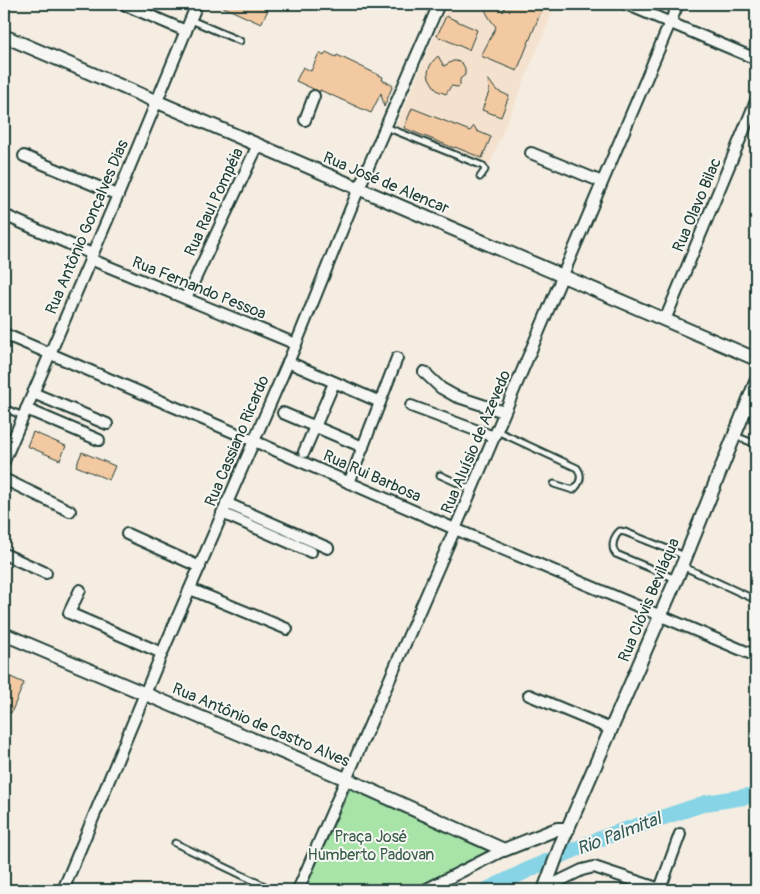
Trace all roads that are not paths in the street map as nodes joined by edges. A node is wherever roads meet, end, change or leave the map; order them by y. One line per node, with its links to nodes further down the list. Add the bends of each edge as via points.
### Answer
1 (123, 4): 8 (street)
2 (198, 4): 6 (street, Rua Antônio Gonçalves Dias)
3 (439, 4): 16 (street, Rua Cassiano Ricardo)
4 (626, 4): 7 (street)
5 (678, 4): 7 (street, Rua Aluísio de Azevedo)
6 (191, 20): 8 (street, Rua Antônio Gonçalves Dias); 10 (lane)
7 (670, 22): 11 (street); 21 (street, Rua Aluísio de Azevedo)
8 (186, 31): 14 (street, Rua Antônio Gonçalves Dias)
9 (4, 36): 14 (street, Rua José de Alencar)
10 (240, 41)
11 (756, 59)
12 (314, 96): 15 (street)
13 (756, 101): 28 (street, Rua Olavo Bilac)
14 (156, 102): 17 (street, Rua José de Alencar); 23 (street, Rua Antônio Gonçalves Dias)
15 (305, 120)
16 (386, 127): 20 (lane, via 483,166 485,170); 22 (street, Rua Cassiano Ricardo)
17 (258, 145): 22 (street, Rua José de Alencar); 27 (street, Rua Raul Pompéia)
18 (531, 153): 21 (street)
19 (24, 156): 23 (street)
20 (480, 177)
21 (602, 182): 26 (street, Rua Aluísio de Azevedo)
22 (359, 188): 26 (street, Rua José de Alencar); 30 (street, Rua Cassiano Ricardo)
23 (118, 195): 25 (street, Rua Antônio Gonçalves Dias)
24 (4, 215): 25 (street, Rua Fernando Pessoa)
25 (91, 257): 27 (street, Rua Fernando Pessoa); 31 (street, Rua Antônio Gonçalves Dias)
26 (562, 276): 28 (street, Rua José de Alencar); 43 (street, Rua Aluísio de Azevedo)
27 (186, 298): 30 (street, Rua Fernando Pessoa)
28 (665, 320): 33 (street, Rua José de Alencar)
29 (4, 334): 31 (street, Rua Rui Barbosa)
30 (296, 344): 34 (street, Rua Cassiano Ricardo)
31 (50, 354): 38 (street, Rua Antônio Gonçalves Dias); 51 (street, Rua Rui Barbosa)
32 (397, 358): 39 (street)
33 (756, 360)
34 (288, 362): 37 (street); 51 (street, Rua Cassiano Ricardo)
35 (424, 372): 43 (street, via 455,396)
36 (756, 382): 48 (street, Rua Clóvis Beviláqua)
37 (334, 383): 39 (street); 46 (street)
38 (33, 393): 42 (street, Rua Antônio Gonçalves Dias); 45 (street)
39 (380, 402): 53 (street)
40 (411, 406): 47 (street)
41 (4, 408): 42 (lane)
42 (24, 412): 49 (street, Rua Antônio Gonçalves Dias); 50 (street)
43 (504, 412): 47 (street, Rua Aluísio de Azevedo)
44 (283, 413): 46 (street)
45 (107, 424)
46 (315, 427): 53 (street); 54 (street)
47 (495, 434): 59 (lane, via 577,468 581,473 573,490); 60 (street, Rua Aluísio de Azevedo)
48 (735, 436): 52 (lane); 68 (street, Rua Clóvis Beviláqua)
49 (8, 440): 55 (street, Rua Antônio Gonçalves Dias)
50 (99, 440)
51 (254, 441): 58 (street, Rua Rui Barbosa); 61 (street, Rua Cassiano Ricardo)
52 (756, 444)
53 (363, 446): 58 (street)
54 (304, 452)
55 (4, 461)
56 (440, 475): 60 (lane)
57 (4, 479): 62 (street)
58 (349, 483): 63 (street, Rua Rui Barbosa)
59 (554, 484)
60 (472, 489): 63 (street, Rua Aluísio de Azevedo)
61 (224, 508): 65 (street); 66 (street); 69 (street, Rua Cassiano Ricardo)
62 (70, 510)
63 (455, 529): 75 (street, Rua Rui Barbosa); 83 (street, Rua Aluísio de Azevedo)
64 (127, 534): 69 (street)
65 (328, 548)
66 (311, 552)
67 (4, 554): 70 (street)
68 (684, 561): 71 (street, Rua Clóvis Beviláqua); 71 (lane, via 625,532 618,533 612,547 616,554); 74 (lane)
69 (200, 567): 73 (street, Rua Cassiano Ricardo)
70 (46, 573)
71 (676, 579): 75 (street, Rua Clóvis Beviláqua)
72 (80, 590): 78 (street, via 69,613)
73 (190, 590): 76 (street); 78 (street, Rua Cassiano Ricardo)
74 (756, 600)
75 (660, 616): 79 (street, Rua Rui Barbosa); 82 (street, Rua Clóvis Beviláqua)
76 (286, 629)
77 (4, 634): 80 (street, Rua Antônio de Castro Alves)
78 (162, 653): 80 (street, Rua Cassiano Ricardo)
79 (756, 656)
80 (145, 693): 83 (street, Rua Antônio de Castro Alves); 90 (street, Rua Cassiano Ricardo)
81 (529, 695): 82 (street)
82 (611, 729): 84 (street, Rua Clóvis Beviláqua, via 578,807)
83 (346, 779): 87 (street, Rua Antônio de Castro Alves); 92 (street, Rua Aluísio de Azevedo)
84 (563, 829): 87 (street); 88 (street, Rua Clóvis Beviláqua)
85 (680, 834): 89 (street)
86 (175, 843): 91 (lane)
87 (504, 850): 93 (street)
88 (545, 889): 89 (street, via 594,867)
89 (659, 889)
90 (64, 890)
91 (273, 890)
92 (298, 890)
93 (425, 890)

